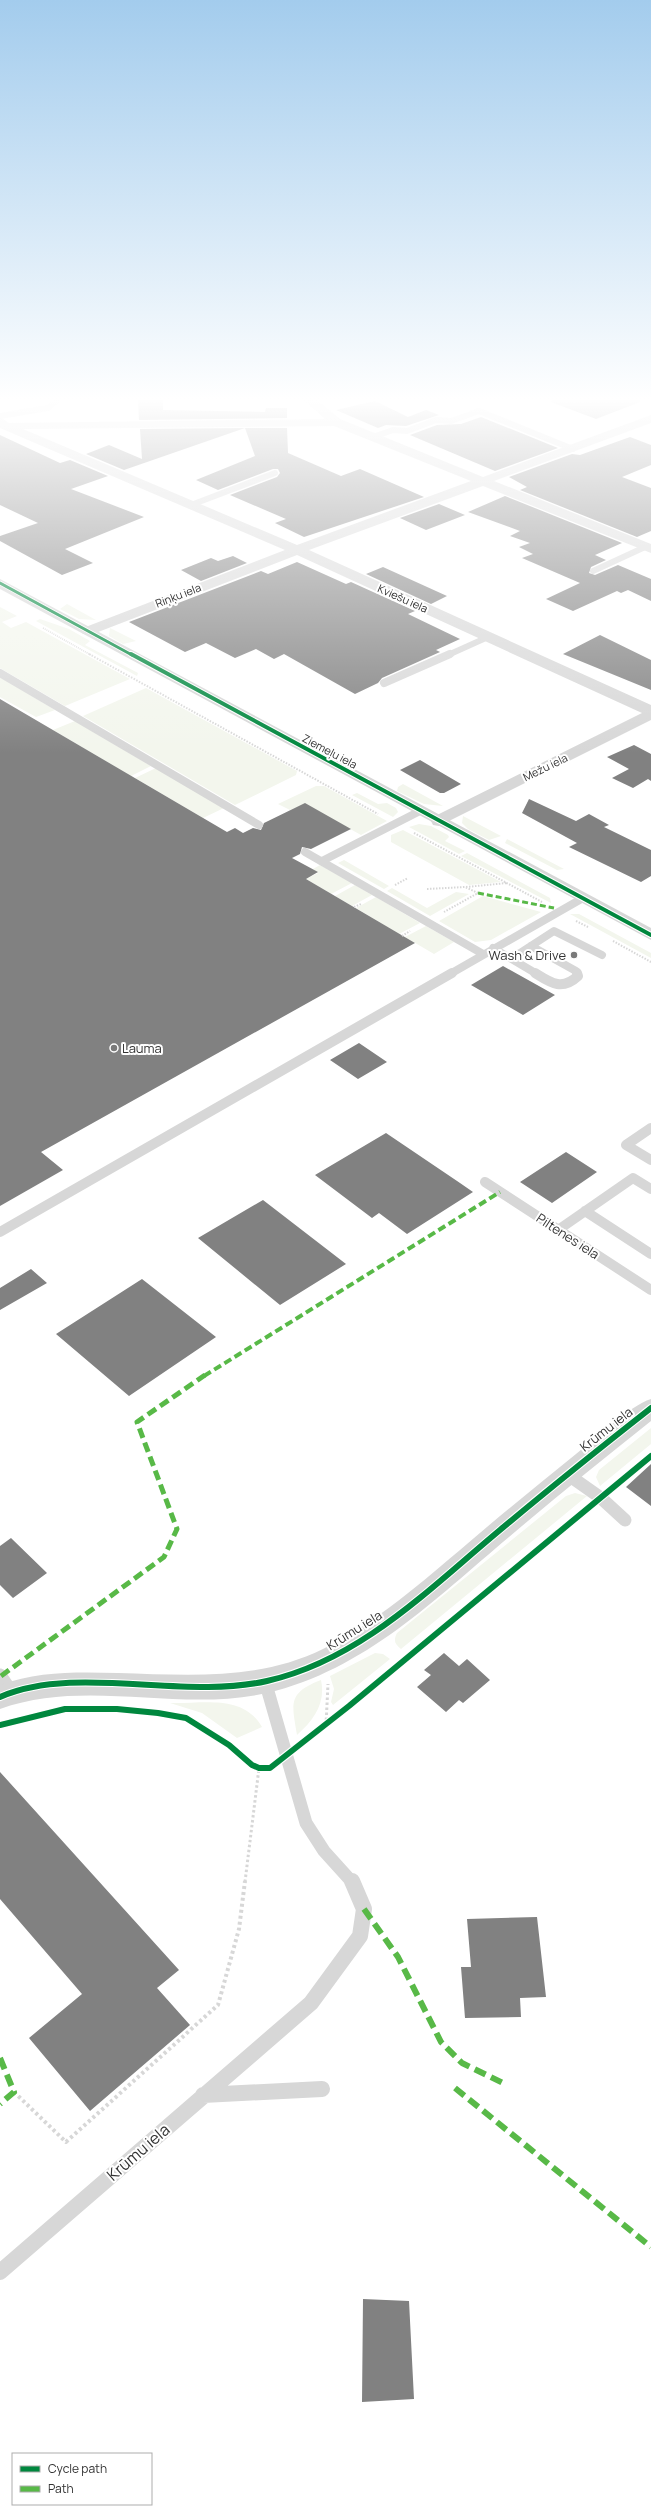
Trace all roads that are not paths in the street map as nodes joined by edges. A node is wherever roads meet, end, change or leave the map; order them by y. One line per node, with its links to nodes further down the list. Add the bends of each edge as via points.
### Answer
1 (220, 517): 5 (street, Kviešu iela)
2 (387, 517): 5 (street, Riņķu iela)
3 (573, 517): 4 (street)
4 (648, 548): 6 (lane)
5 (297, 550): 8 (street, Riņķu iela); 9 (street, Kviešu iela)
6 (593, 571)
7 (0, 583): 8 (street, Ziemeļu iela)
8 (88, 631): 14 (street, Ziemeļu iela)
9 (488, 637): 11 (lane); 12 (street, Kviešu iela)
10 (0, 673): 16 (lane)
11 (384, 683)
12 (651, 711)
13 (651, 714): 15 (street, Mežu iela)
14 (420, 811): 15 (street, Ziemeļu iela); 18 (lane)
15 (439, 821): 19 (street, Ziemeļu iela)
16 (259, 825)
17 (305, 852): 18 (lane)
18 (322, 861): 23 (lane)
19 (583, 898): 20 (street, Ziemeļu iela); 22 (lane)
20 (651, 935)
21 (531, 946): 24 (lane, via 554,931); 25 (lane, via 518,955); 25 (lane, via 576,971 578,976 564,987)
22 (493, 948): 23 (lane); 25 (lane)
23 (483, 954): 34 (lane)
24 (602, 955)
25 (508, 957)
26 (651, 1128): 27 (lane)
27 (641, 1135): 28 (lane); 29 (lane, via 626,1145)
28 (651, 1141)
29 (651, 1160)
30 (485, 1182): 33 (lane, Piltenes iela)
31 (651, 1189): 32 (lane, via 633,1178)
32 (585, 1211): 33 (lane); 35 (lane)
33 (558, 1230): 36 (lane, Piltenes iela)
34 (0, 1232)
35 (651, 1254)
36 (651, 1290)
37 (651, 1408): 38 (street, Krūmu iela)
38 (567, 1474): 39 (lane, via 601,1498); 40 (street, Krūmu iela, via 418,1599 355,1646 299,1673)
39 (625, 1520)
40 (265, 1681): 41 (street, Krūmu iela, via 203,1688 125,1683); 43 (lane, Krūmu iela, via 306,1823 324,1851 352,1881 364,1908 360,1936 311,2003)
41 (4, 1688)
42 (322, 2089): 43 (lane)
43 (203, 2095): 44 (lane, Krūmu iela)
44 (0, 2272)

